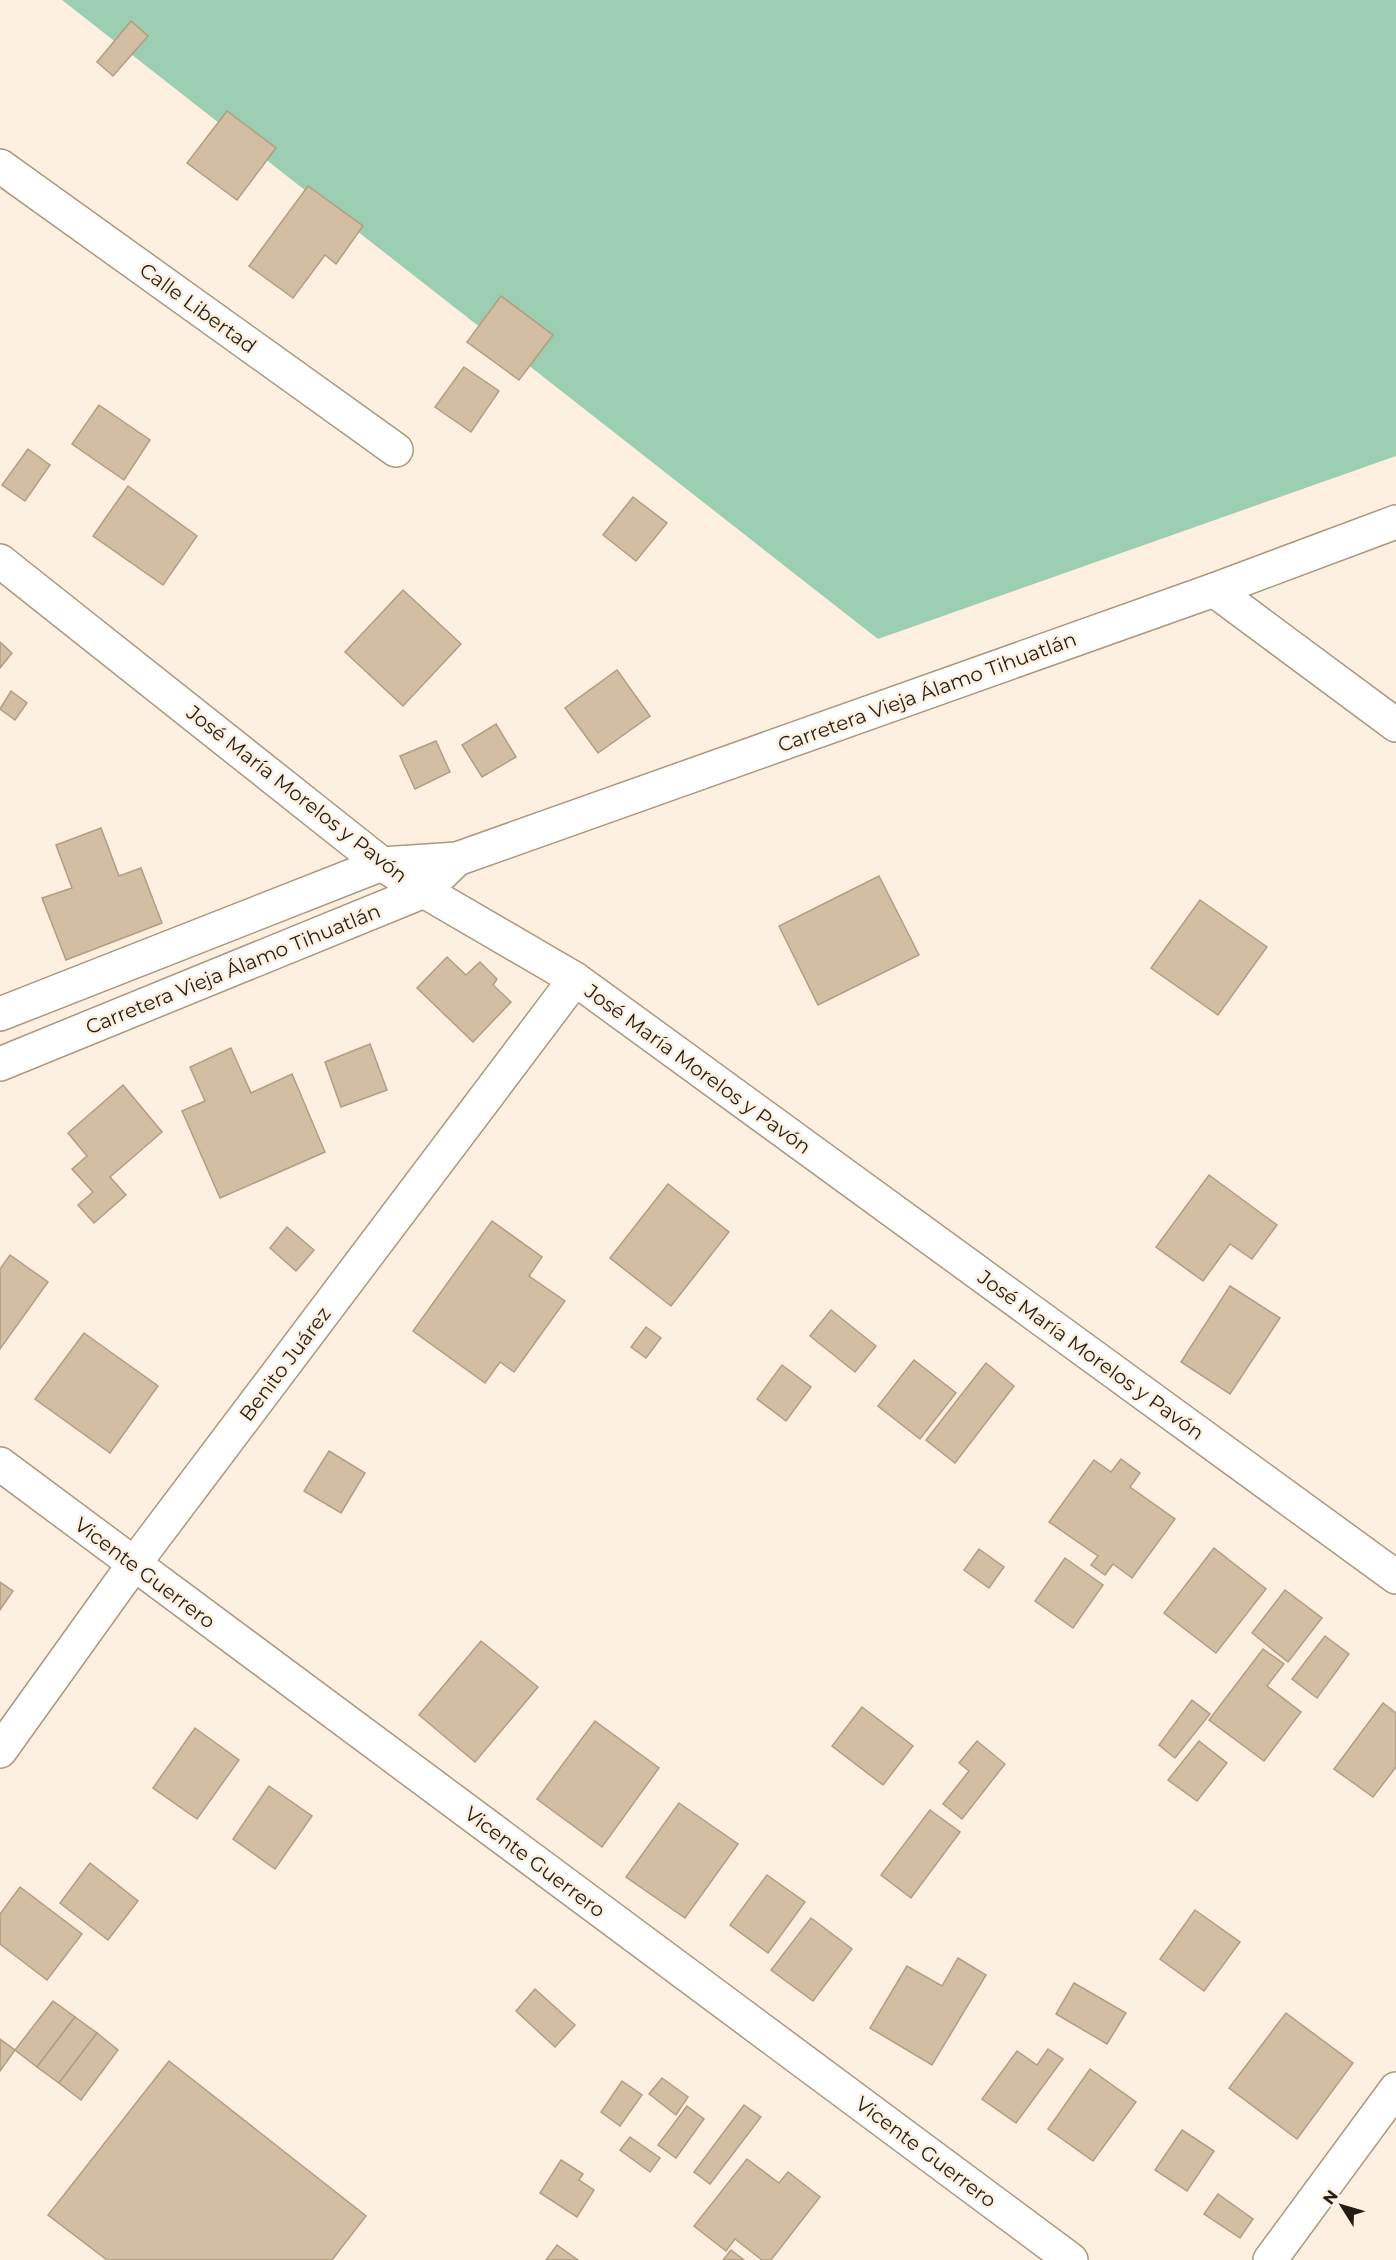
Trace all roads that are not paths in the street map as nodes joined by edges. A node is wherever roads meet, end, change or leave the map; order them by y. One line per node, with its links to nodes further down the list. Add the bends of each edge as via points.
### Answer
1 (0, 166): 2 (street, Calle Libertad)
2 (396, 450)
3 (1396, 522): 5 (street, Carretera Vieja Álamo Tihuatlán)
4 (0, 561): 8 (street, José María Morelos y Pavón)
5 (1214, 590): 6 (street); 7 (street, Carretera Vieja Álamo Tihuatlán)
6 (1396, 726)
7 (457, 859): 8 (street, Carretera Vieja Álamo Tihuatlán); 9 (street, Carretera Vieja Álamo Tihuatlán)
8 (382, 864): 9 (street, José María Morelos y Pavón); 11 (street, Carretera Vieja Álamo Tihuatlán)
9 (424, 891): 10 (street, José María Morelos y Pavón); 12 (street, Carretera Vieja Álamo Tihuatlán)
10 (575, 979): 14 (street, Benito Juárez); 15 (street, José María Morelos y Pavón)
11 (0, 1014)
12 (0, 1064)
13 (0, 1464): 14 (street, Vicente Guerrero)
14 (134, 1564): 16 (street, Benito Juárez); 18 (street, Vicente Guerrero)
15 (1396, 1577)
16 (0, 1751)
17 (1396, 2089): 19 (street)
18 (1071, 2260)
19 (1270, 2260)

